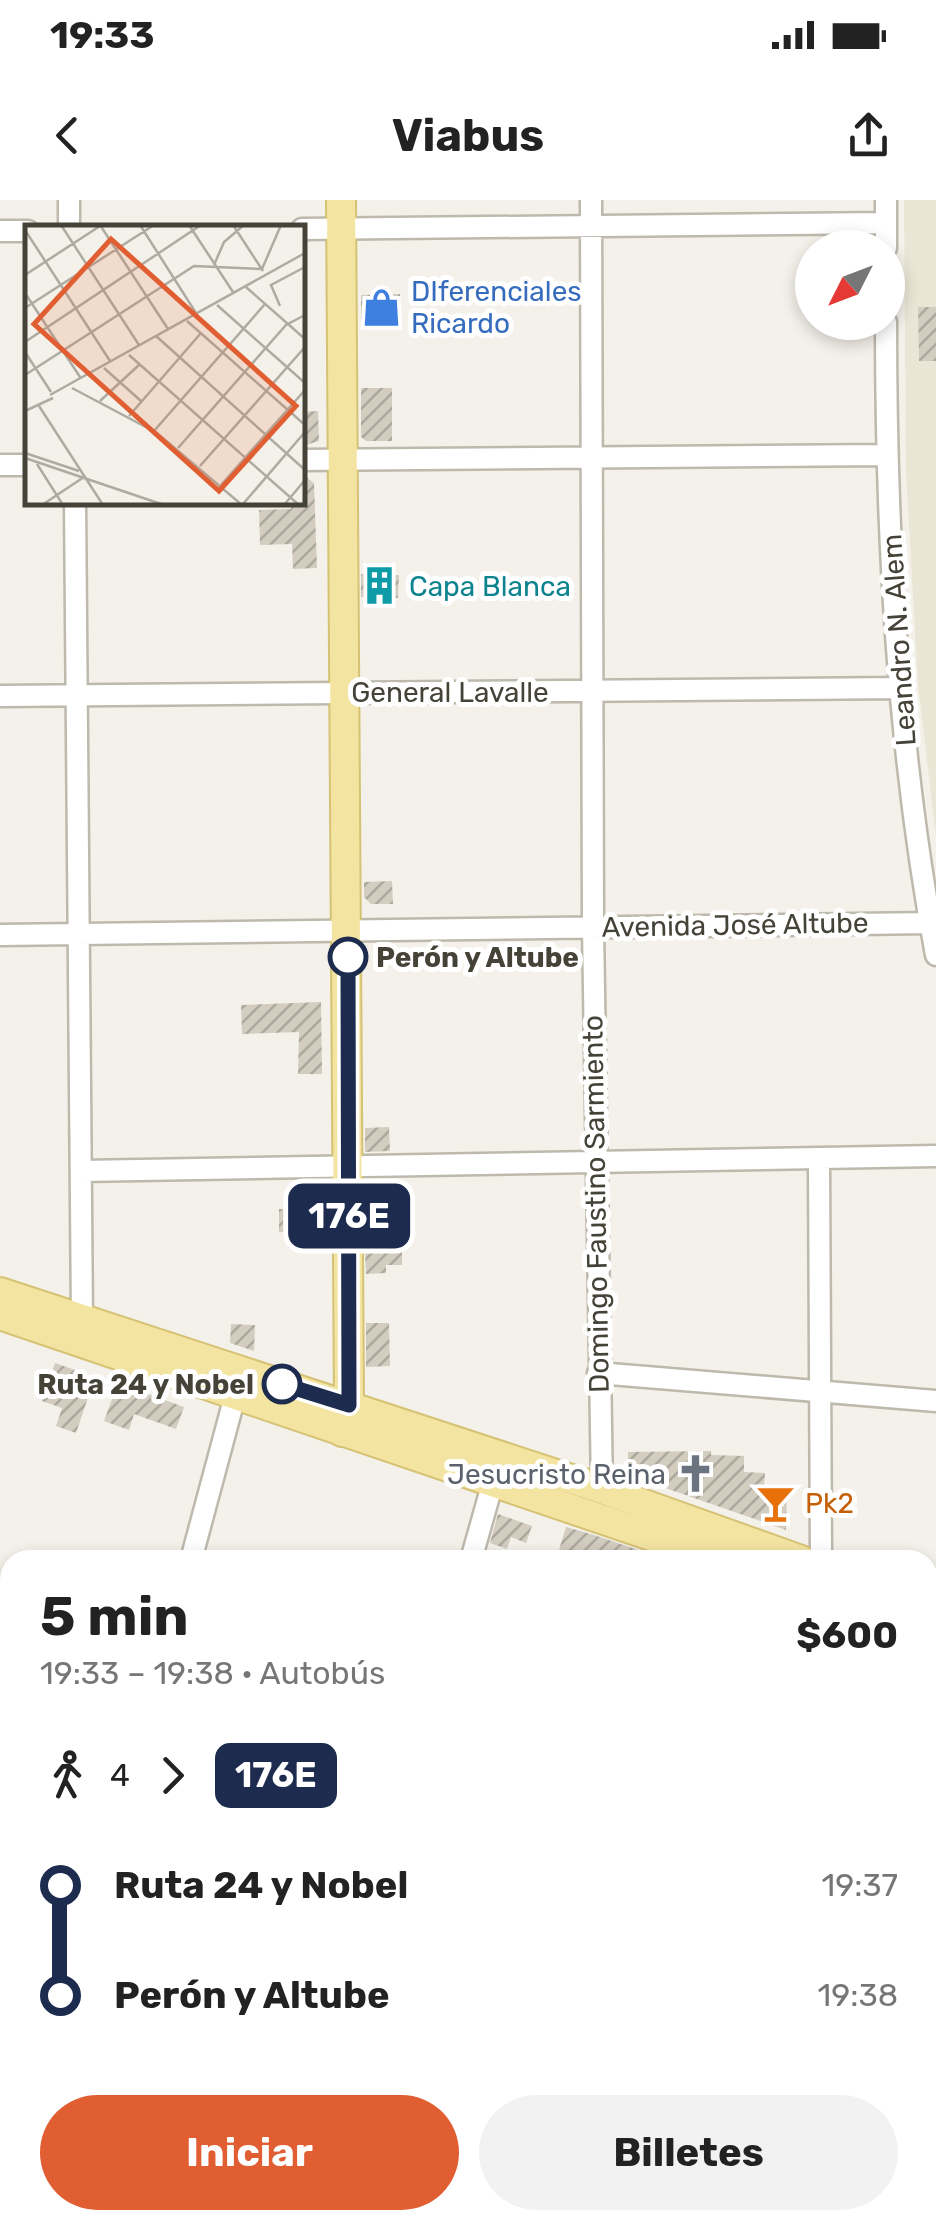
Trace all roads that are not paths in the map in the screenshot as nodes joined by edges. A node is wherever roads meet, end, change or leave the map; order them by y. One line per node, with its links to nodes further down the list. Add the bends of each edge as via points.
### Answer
1 (340, 200): 7 (main road)
2 (592, 200): 5 (street, Domingo Faustino Sarmiento)
3 (886, 200): 4 (street)
4 (886, 223): 5 (street); 8 (street)
5 (592, 226): 7 (street); 11 (street, Domingo Faustino Sarmiento)
6 (305, 229): 7 (street)
7 (341, 229): 13 (main road)
8 (886, 230)
9 (886, 340): 10 (street, Leandro N. Alem)
10 (886, 455): 11 (street); 15 (street, Leandro N. Alem)
11 (591, 458): 13 (street); 16 (street, Domingo Faustino Sarmiento)
12 (305, 460): 13 (street)
13 (342, 460): 17 (main road)
14 (75, 505): 18 (street)
15 (899, 688): 16 (street, General Lavalle); 20 (street, Leandro N. Alem)
16 (593, 691): 17 (street, General Lavalle); 21 (street, Domingo Faustino Sarmiento)
17 (344, 692): 18 (street, General Lavalle); 22 (main road)
18 (75, 694): 19 (street, General Lavalle); 23 (street)
19 (0, 696)
20 (930, 924): 21 (street, Avenida José Altube); 25 (street, Leandro N. Alem)
21 (593, 927): 22 (street, Avenida José Altube); 27 (street, Domingo Faustino Sarmiento)
22 (348, 933): 23 (street, Avenida José Altube); 29 (main road)
23 (78, 934): 24 (street, Avenida José Altube); 30 (street)
24 (0, 935)
25 (936, 955)
26 (936, 1156): 28 (street)
27 (594, 1162): 28 (street); 29 (street); 34 (street, Domingo Faustino Sarmiento)
28 (819, 1162): 35 (street)
29 (348, 1168): 30 (street); 38 (main road)
30 (81, 1170): 33 (street)
31 (0, 1292): 33 (main road)
32 (0, 1315): 36 (main road)
33 (82, 1321): 38 (main road)
34 (598, 1374): 35 (street); 40 (street, Domingo Faustino Sarmiento)
35 (822, 1391): 37 (street); 45 (street)
36 (235, 1396): 38 (main road); 41 (street)
37 (936, 1401)
38 (346, 1419): 39 (main road); 40 (main road)
39 (493, 1482): 42 (street); 43 (main road)
40 (602, 1489): 44 (main road)
41 (194, 1550)
42 (474, 1550)
43 (693, 1550)
44 (772, 1550)
45 (821, 1550)

